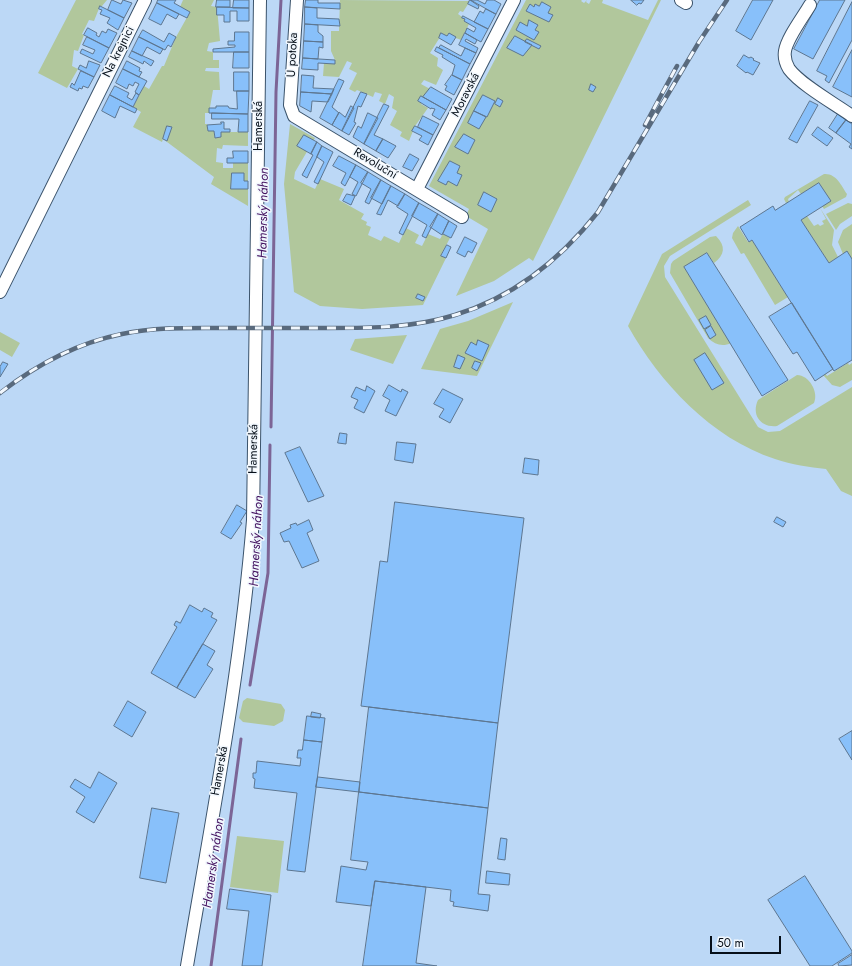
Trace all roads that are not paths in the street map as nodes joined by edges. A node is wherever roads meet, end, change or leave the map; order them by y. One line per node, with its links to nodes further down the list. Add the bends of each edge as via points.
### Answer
1 (145, 0): 10 (street, Na krejnici)
2 (260, 0): 11 (street, Hamerská, via 253,520 228,725)
3 (297, 0): 6 (street, U potoka)
4 (514, 0): 8 (street, Moravská)
5 (810, 5): 7 (street, via 787,46 787,64 805,83)
6 (291, 110): 8 (street, Revoluční, via 297,118)
7 (852, 116)
8 (417, 189): 9 (street, Revoluční)
9 (462, 217)
10 (0, 292)
11 (187, 966)

